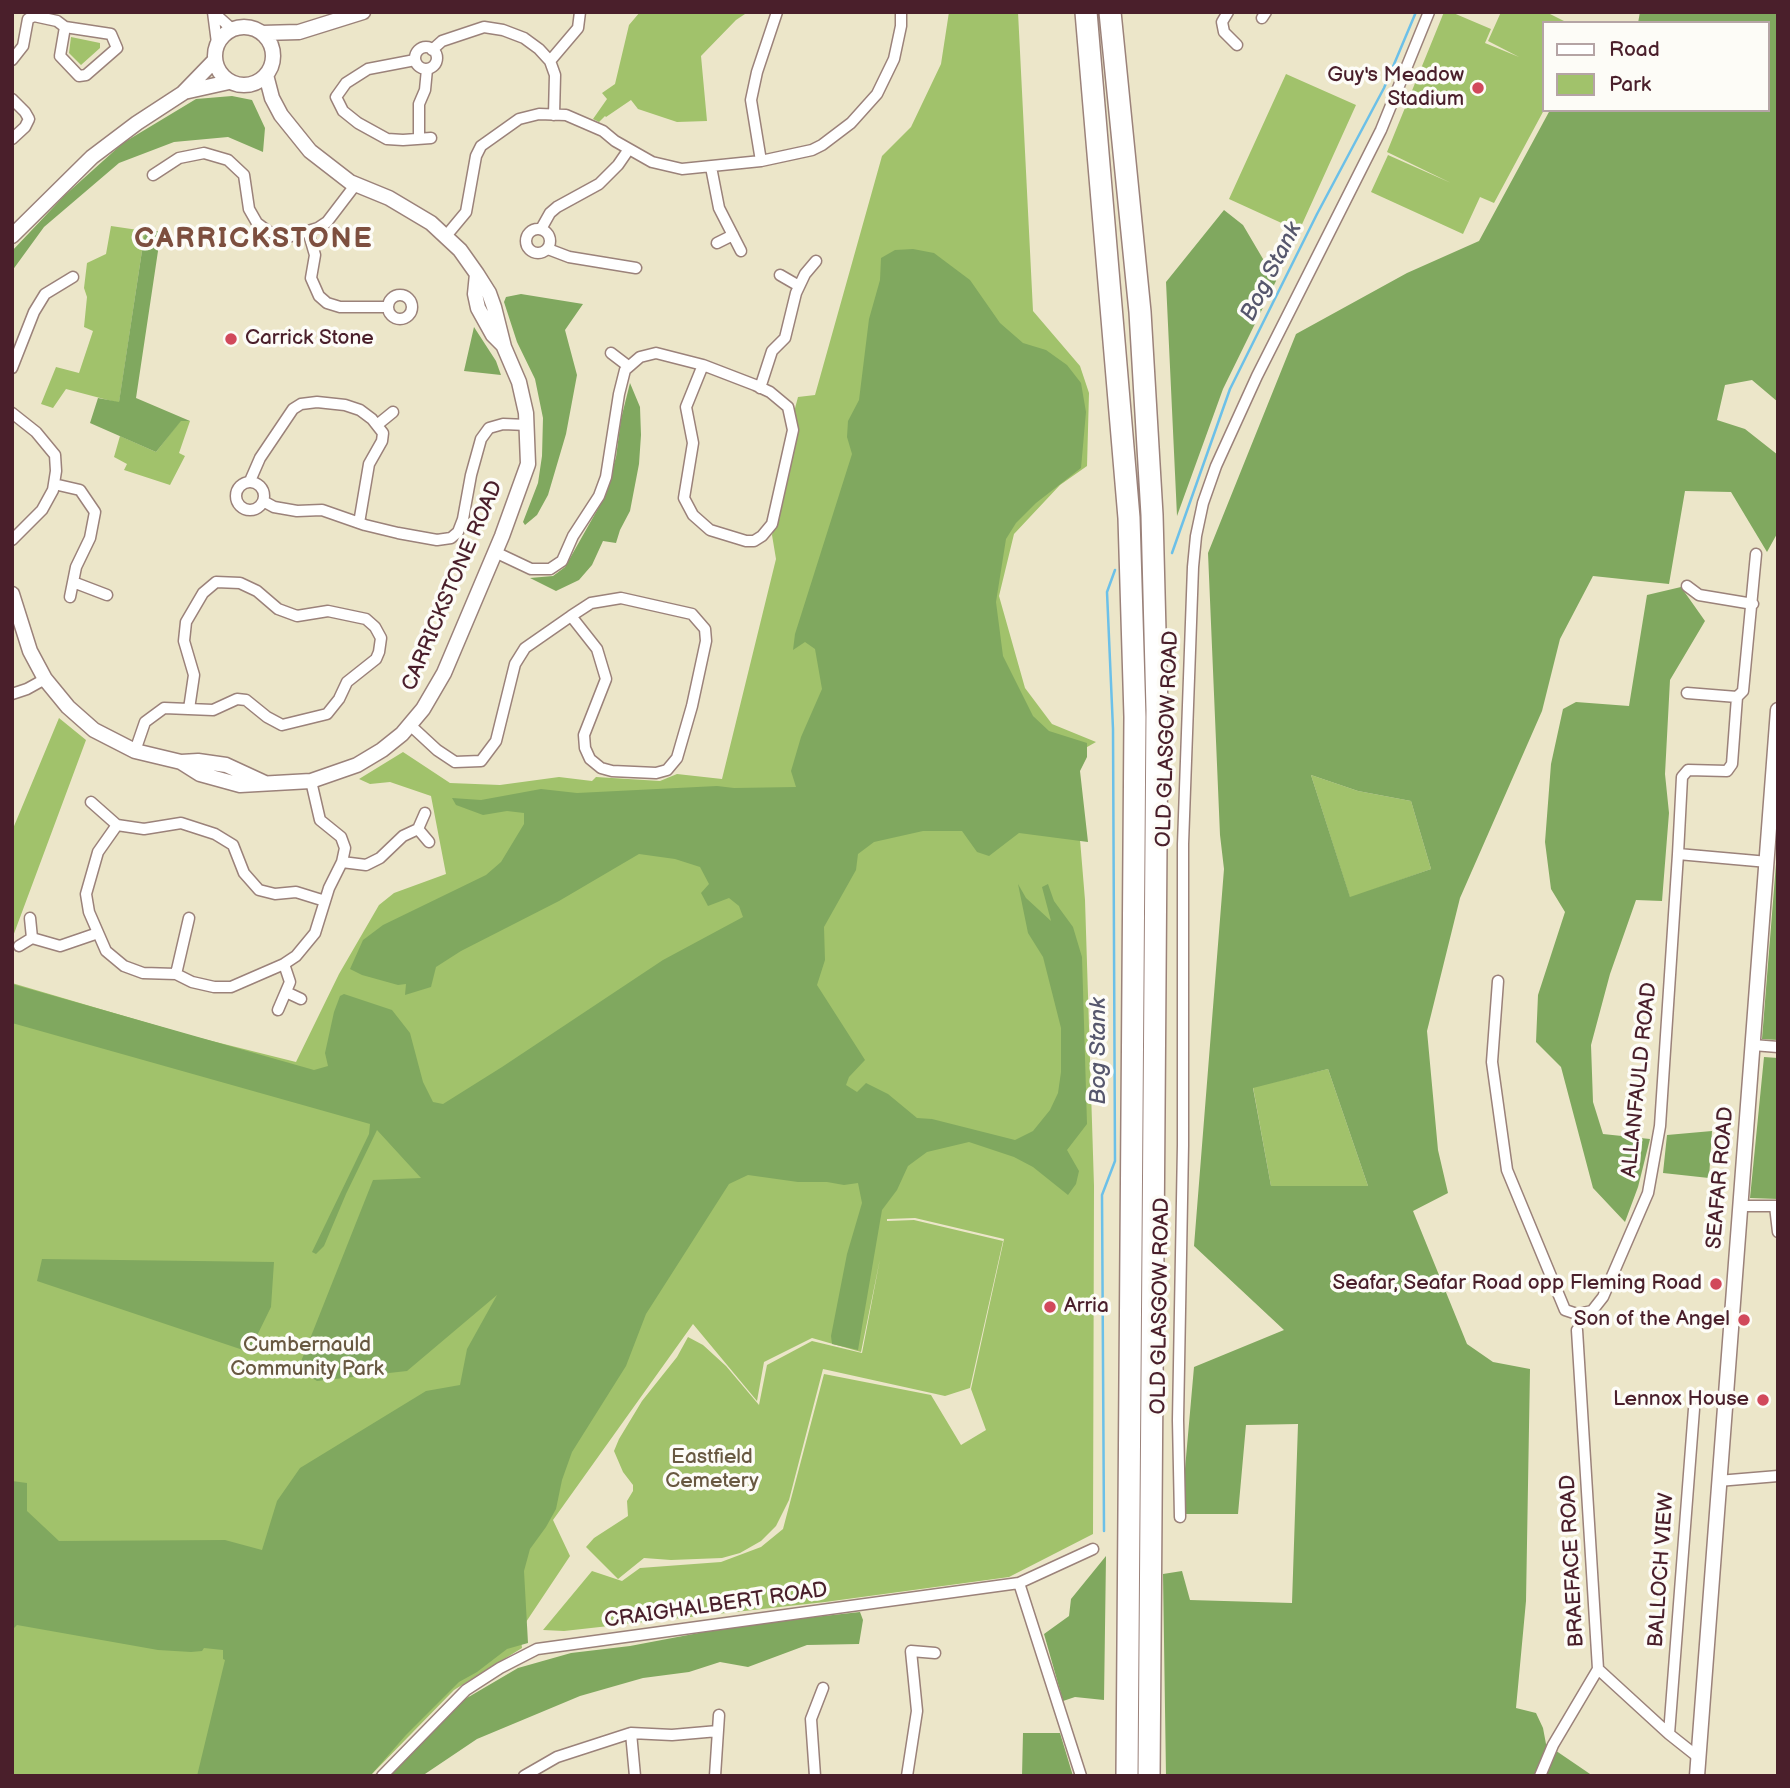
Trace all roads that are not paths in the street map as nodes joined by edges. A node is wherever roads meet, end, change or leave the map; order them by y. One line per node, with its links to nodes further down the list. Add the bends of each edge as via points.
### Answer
1 (213, 12): 11 (street); 14 (street)
2 (363, 12): 12 (street)
3 (580, 12): 21 (street, via 578,28)
4 (777, 12): 34 (street, via 751,100)
5 (901, 12): 34 (street, via 894,59 867,107 822,145)
6 (1086, 12): 133 (highway, via 1129,518 1135,717)
7 (1110, 12): 134 (highway, via 1140,312 1157,709)
8 (1228, 12): 15 (street, via 1222,22 1224,32)
9 (1429, 12): 114 (street, OLD GLASGOW ROAD, via 1381,130 1216,466 1196,536 1183,844)
10 (65, 27): 10 (street, via 111,34 117,48 79,76 60,56); 18 (street, via 57,21 30,17 23,46)
11 (232, 29): 13 (street, via 246,27); 14 (street)
12 (299, 32): 13 (street); 17 (street)
13 (262, 33): 17 (street)
14 (217, 43): 20 (street)
15 (1237, 45)
16 (432, 50): 19 (street, via 421,49); 21 (street, via 442,41 484,27 524,38); 22 (street, via 436,61)
17 (273, 54): 23 (street)
18 (12, 60)
19 (415, 60): 22 (street); 32 (street, via 368,69 346,83 336,97 358,123 387,139)
20 (215, 61): 24 (street); 26 (street)
21 (550, 61): 29 (street, via 555,75)
22 (427, 69): 32 (street, via 419,104)
23 (266, 75): 25 (street); 27 (street, CARRICKSTONE ROAD)
24 (229, 82): 25 (street); 26 (street)
25 (247, 86): 27 (street)
26 (183, 93): 41 (street, via 92,157)
27 (272, 98): 37 (street, CARRICKSTONE ROAD, via 310,151)
28 (12, 99): 31 (street, via 29,120)
29 (554, 115): 33 (street, via 566,115 603,131); 42 (street, via 519,119 481,146 466,212)
30 (431, 138): 32 (street)
31 (12, 139)
32 (419, 139)
33 (629, 149): 35 (street, via 668,167); 38 (street, via 599,184 556,207)
34 (761, 161): 35 (street)
35 (711, 167): 40 (street, via 716,198)
36 (153, 175): 39 (street, via 192,155 204,153 228,160 244,175 249,209 257,223 279,236)
37 (356, 184): 39 (street, via 327,222); 42 (street, CARRICKSTONE ROAD, via 411,210)
38 (541, 229): 44 (street, via 550,237); 44 (street, via 529,234 527,246 539,253)
39 (309, 231): 51 (street, via 315,255 311,278 319,296 340,307)
40 (733, 235): 43 (street); 45 (street)
41 (12, 236)
42 (446, 236): 60 (street, CARRICKSTONE ROAD, via 489,293 519,382)
43 (718, 243)
44 (548, 248): 47 (street, via 569,257)
45 (741, 251)
46 (816, 261): 50 (street)
47 (636, 268)
48 (779, 275): 50 (street)
49 (73, 277): 55 (street, via 46,294)
50 (799, 286): 56 (street, via 785,338 772,351)
51 (388, 307)
52 (611, 354): 54 (street)
53 (703, 365): 54 (street, via 656,353); 56 (street); 56 (street, via 686,407 694,443 684,498 693,515 710,530 746,541 762,536 772,524 793,430 788,407)
54 (628, 366): 66 (street, via 606,478 562,561 550,569 531,569)
55 (12, 368)
56 (760, 388)
57 (12, 412): 62 (street, via 55,455)
58 (393, 412): 59 (street)
59 (377, 425): 61 (street, via 360,410 345,405 301,404 260,458); 64 (street, via 382,441 369,464)
60 (527, 425): 64 (street, via 489,428 481,439 463,520 451,537 437,540); 66 (street, CARRICKSTONE ROAD, via 528,464)
61 (250, 481): 63 (street, via 262,488); 63 (street, via 236,492 239,506 252,510)
62 (54, 484): 65 (street, via 42,510); 68 (street, via 80,490 95,512)
63 (263, 501): 64 (street, via 297,511 322,510)
64 (359, 523)
65 (12, 540)
66 (495, 552): 81 (street, CARRICKSTONE ROAD, via 444,673)
67 (1756, 554): 73 (street)
68 (73, 582): 71 (street); 72 (street)
69 (1687, 586): 73 (street, via 1699,595)
70 (12, 594): 75 (street, CARRICKSTONE ROAD, via 30,651)
71 (107, 595)
72 (70, 597)
73 (1752, 604): 78 (street, via 1743,691)
74 (571, 616): 74 (street, via 591,603 621,598 692,614 705,629 692,706 677,758 667,770 612,771 590,759 584,735 606,679 597,649); 81 (street, via 525,648 515,664 496,741 481,761 455,762)
75 (45, 678): 77 (street); 83 (street, CARRICKSTONE ROAD, via 94,730)
76 (1687, 693): 78 (street)
77 (12, 694)
78 (1737, 696): 90 (street, via 1732,764 1727,771 1688,770 1682,776)
79 (189, 709): 79 (street, via 213,710 237,699 246,700 282,725 327,714 348,682 376,659 381,638 366,619 328,611 297,616 240,583 216,582 203,593 186,622 184,641 194,676); 83 (street, via 164,708 145,722)
80 (1778, 710): 82 (street, SEAFAR ROAD)
81 (410, 725): 84 (street, CARRICKSTONE ROAD, via 357,765)
82 (1776, 745): 92 (street, SEAFAR ROAD)
83 (135, 751): 84 (street, CARRICKSTONE ROAD, via 181,762 200,774 240,785)
84 (311, 781): 91 (street, via 320,820 341,837 345,848)
85 (91, 802): 87 (street)
86 (425, 813): 88 (street)
87 (117, 825): 93 (street, via 144,829 181,823 215,834 233,845 244,873 259,890 296,892); 96 (street, via 97,852 86,894)
88 (418, 829): 89 (street); 91 (street, via 366,866)
89 (429, 842)
90 (1678, 854): 92 (street); 101 (street, ALLANFAULD ROAD, via 1660,1126 1648,1193 1603,1297 1592,1311 1577,1314 1565,1310 1507,1170 1492,1062)
91 (342, 862): 93 (street)
92 (1768, 862): 105 (street, SEAFAR ROAD)
93 (325, 901): 99 (street, via 314,933)
94 (30, 918): 97 (street)
95 (189, 918): 100 (street)
96 (98, 933): 97 (street, via 60,946); 100 (street, via 106,951 124,966 143,973)
97 (32, 937): 98 (street)
98 (19, 946)
99 (284, 964): 100 (street, via 231,986 214,987); 102 (street, via 290,982)
100 (176, 974)
101 (1498, 981)
102 (286, 992): 103 (street); 104 (street)
103 (302, 999)
104 (278, 1010)
105 (1753, 1045): 106 (street); 107 (street, SEAFAR ROAD)
106 (1778, 1048)
107 (1739, 1206): 108 (street); 113 (street, SEAFAR ROAD)
108 (1777, 1206): 109 (street)
109 (1778, 1232)
110 (1577, 1330): 118 (street, BRAEFACE ROAD)
111 (1694, 1409): 123 (street, BALLOCH VIEW)
112 (1778, 1476): 113 (street)
113 (1718, 1481): 124 (street, SEAFAR ROAD)
114 (1180, 1517)
115 (1093, 1549): 116 (street, CRAIGHALBERT ROAD)
116 (1019, 1583): 126 (street, CRAIGHALBERT ROAD, via 537,1649 466,1690); 132 (street)
117 (935, 1653): 131 (street, via 911,1651 917,1711)
118 (1598, 1670): 123 (street); 135 (street, BRAEFACE ROAD)
119 (824, 1688): 130 (street, via 811,1719)
120 (719, 1715): 121 (street)
121 (718, 1731): 122 (street); 129 (street)
122 (631, 1733): 125 (street, via 557,1758); 128 (street)
123 (1669, 1734): 124 (street)
124 (1698, 1757): 136 (street, SEAFAR ROAD)
125 (543, 1771): 127 (street)
126 (382, 1776)
127 (524, 1776)
128 (635, 1776)
129 (715, 1776)
130 (815, 1776)
131 (907, 1776)
132 (1081, 1776)
133 (1127, 1776)
134 (1149, 1776)
135 (1540, 1776)
136 (1696, 1776)

